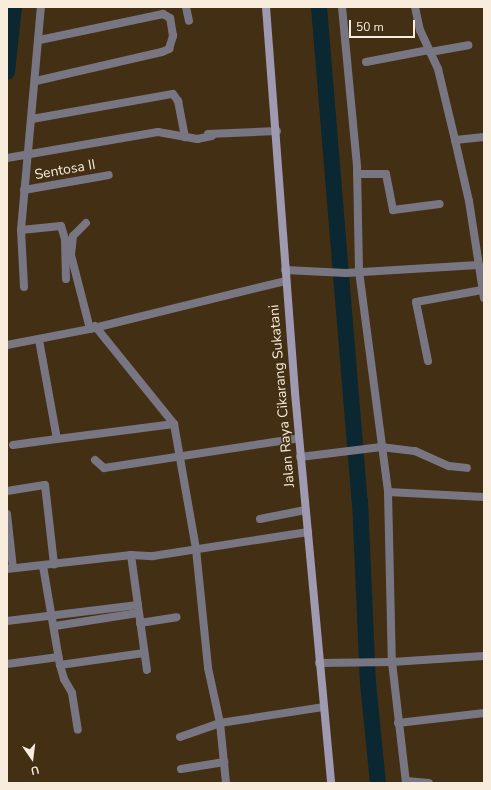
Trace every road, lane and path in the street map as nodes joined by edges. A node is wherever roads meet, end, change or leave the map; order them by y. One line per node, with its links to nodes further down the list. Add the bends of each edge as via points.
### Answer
1 (41, 7): 7 (street)
2 (186, 7): 6 (street)
3 (266, 7): 13 (main road, Jalan Raya Cikarang Sukatani)
4 (342, 7): 19 (street)
5 (415, 7): 9 (street, via 420,30)
6 (189, 22)
7 (40, 40): 11 (street); 11 (street, via 164,14 170,18 173,36 169,49 162,52)
8 (468, 45): 9 (street)
9 (429, 51): 10 (street); 16 (street, via 438,69)
10 (366, 62)
11 (36, 81): 12 (street)
12 (32, 119): 14 (street, via 173,94 178,101); 17 (street)
13 (277, 131): 14 (street, via 212,136 203,139); 26 (main road, Jalan Raya Cikarang Sukatani)
14 (189, 138): 17 (street, via 158,132)
15 (484, 138): 16 (street)
16 (454, 140): 25 (street, via 469,201)
17 (29, 154): 18 (street); 21 (street)
18 (10, 157)
19 (357, 174): 22 (street, via 386,174 393,210); 27 (street)
20 (110, 175): 21 (street, Sentosa II)
21 (24, 190): 24 (street)
22 (440, 204)
23 (86, 223): 32 (street, via 73,236 71,255)
24 (21, 230): 28 (street, via 61,226 65,239); 30 (street)
25 (478, 265): 27 (street); 31 (street)
26 (285, 270): 27 (street); 29 (main road, Jalan Raya Cikarang Sukatani)
27 (359, 272): 40 (street)
28 (66, 279)
29 (286, 281): 32 (street); 37 (main road, Jalan Raya Cikarang Sukatani)
30 (24, 287)
31 (483, 294): 35 (street, via 416,302)
32 (93, 327): 33 (street); 36 (street)
33 (40, 340): 34 (street); 38 (street)
34 (7, 345)
35 (428, 361)
36 (174, 424): 38 (street); 42 (street)
37 (299, 438): 41 (main road, Jalan Raya Cikarang Sukatani); 42 (street)
38 (56, 439): 39 (street)
39 (13, 445)
40 (382, 447): 41 (street); 44 (street, via 415,451 450,466); 46 (street)
41 (300, 457): 48 (main road, Jalan Raya Cikarang Sukatani)
42 (182, 458): 43 (street, via 104,468); 52 (street)
43 (95, 460)
44 (467, 468)
45 (7, 491): 54 (street, via 44,485)
46 (388, 492): 47 (street); 66 (street)
47 (484, 497)
48 (305, 510): 50 (street); 51 (main road, Jalan Raya Cikarang Sukatani)
49 (7, 514): 56 (street)
50 (260, 519)
51 (308, 532): 52 (street); 67 (main road, Jalan Raya Cikarang Sukatani)
52 (196, 549): 53 (street, via 153,556); 72 (street, via 208,668)
53 (131, 555): 54 (street); 57 (street)
54 (54, 564): 55 (street)
55 (43, 566): 56 (street); 58 (street)
56 (10, 568)
57 (138, 609): 58 (street); 61 (street); 62 (street)
58 (53, 616): 60 (street); 62 (street)
59 (177, 617): 61 (street)
60 (7, 621)
61 (140, 623): 63 (street)
62 (55, 626): 65 (street)
63 (144, 653): 65 (street); 69 (street)
64 (484, 656): 66 (street)
65 (60, 661): 68 (street); 74 (street, via 64,679 72,693)
66 (392, 662): 67 (street); 73 (street)
67 (319, 663): 70 (main road, Jalan Raya Cikarang Sukatani)
68 (7, 664)
69 (147, 670)
70 (323, 706): 72 (street); 80 (main road, Jalan Raya Cikarang Sukatani)
71 (484, 713): 73 (street)
72 (220, 723): 75 (street); 76 (street)
73 (398, 723): 78 (street)
74 (78, 730)
75 (180, 737)
76 (224, 762): 77 (street); 79 (street)
77 (181, 769)
78 (406, 782): 81 (street)
79 (226, 783)
80 (331, 783)
81 (429, 783)

